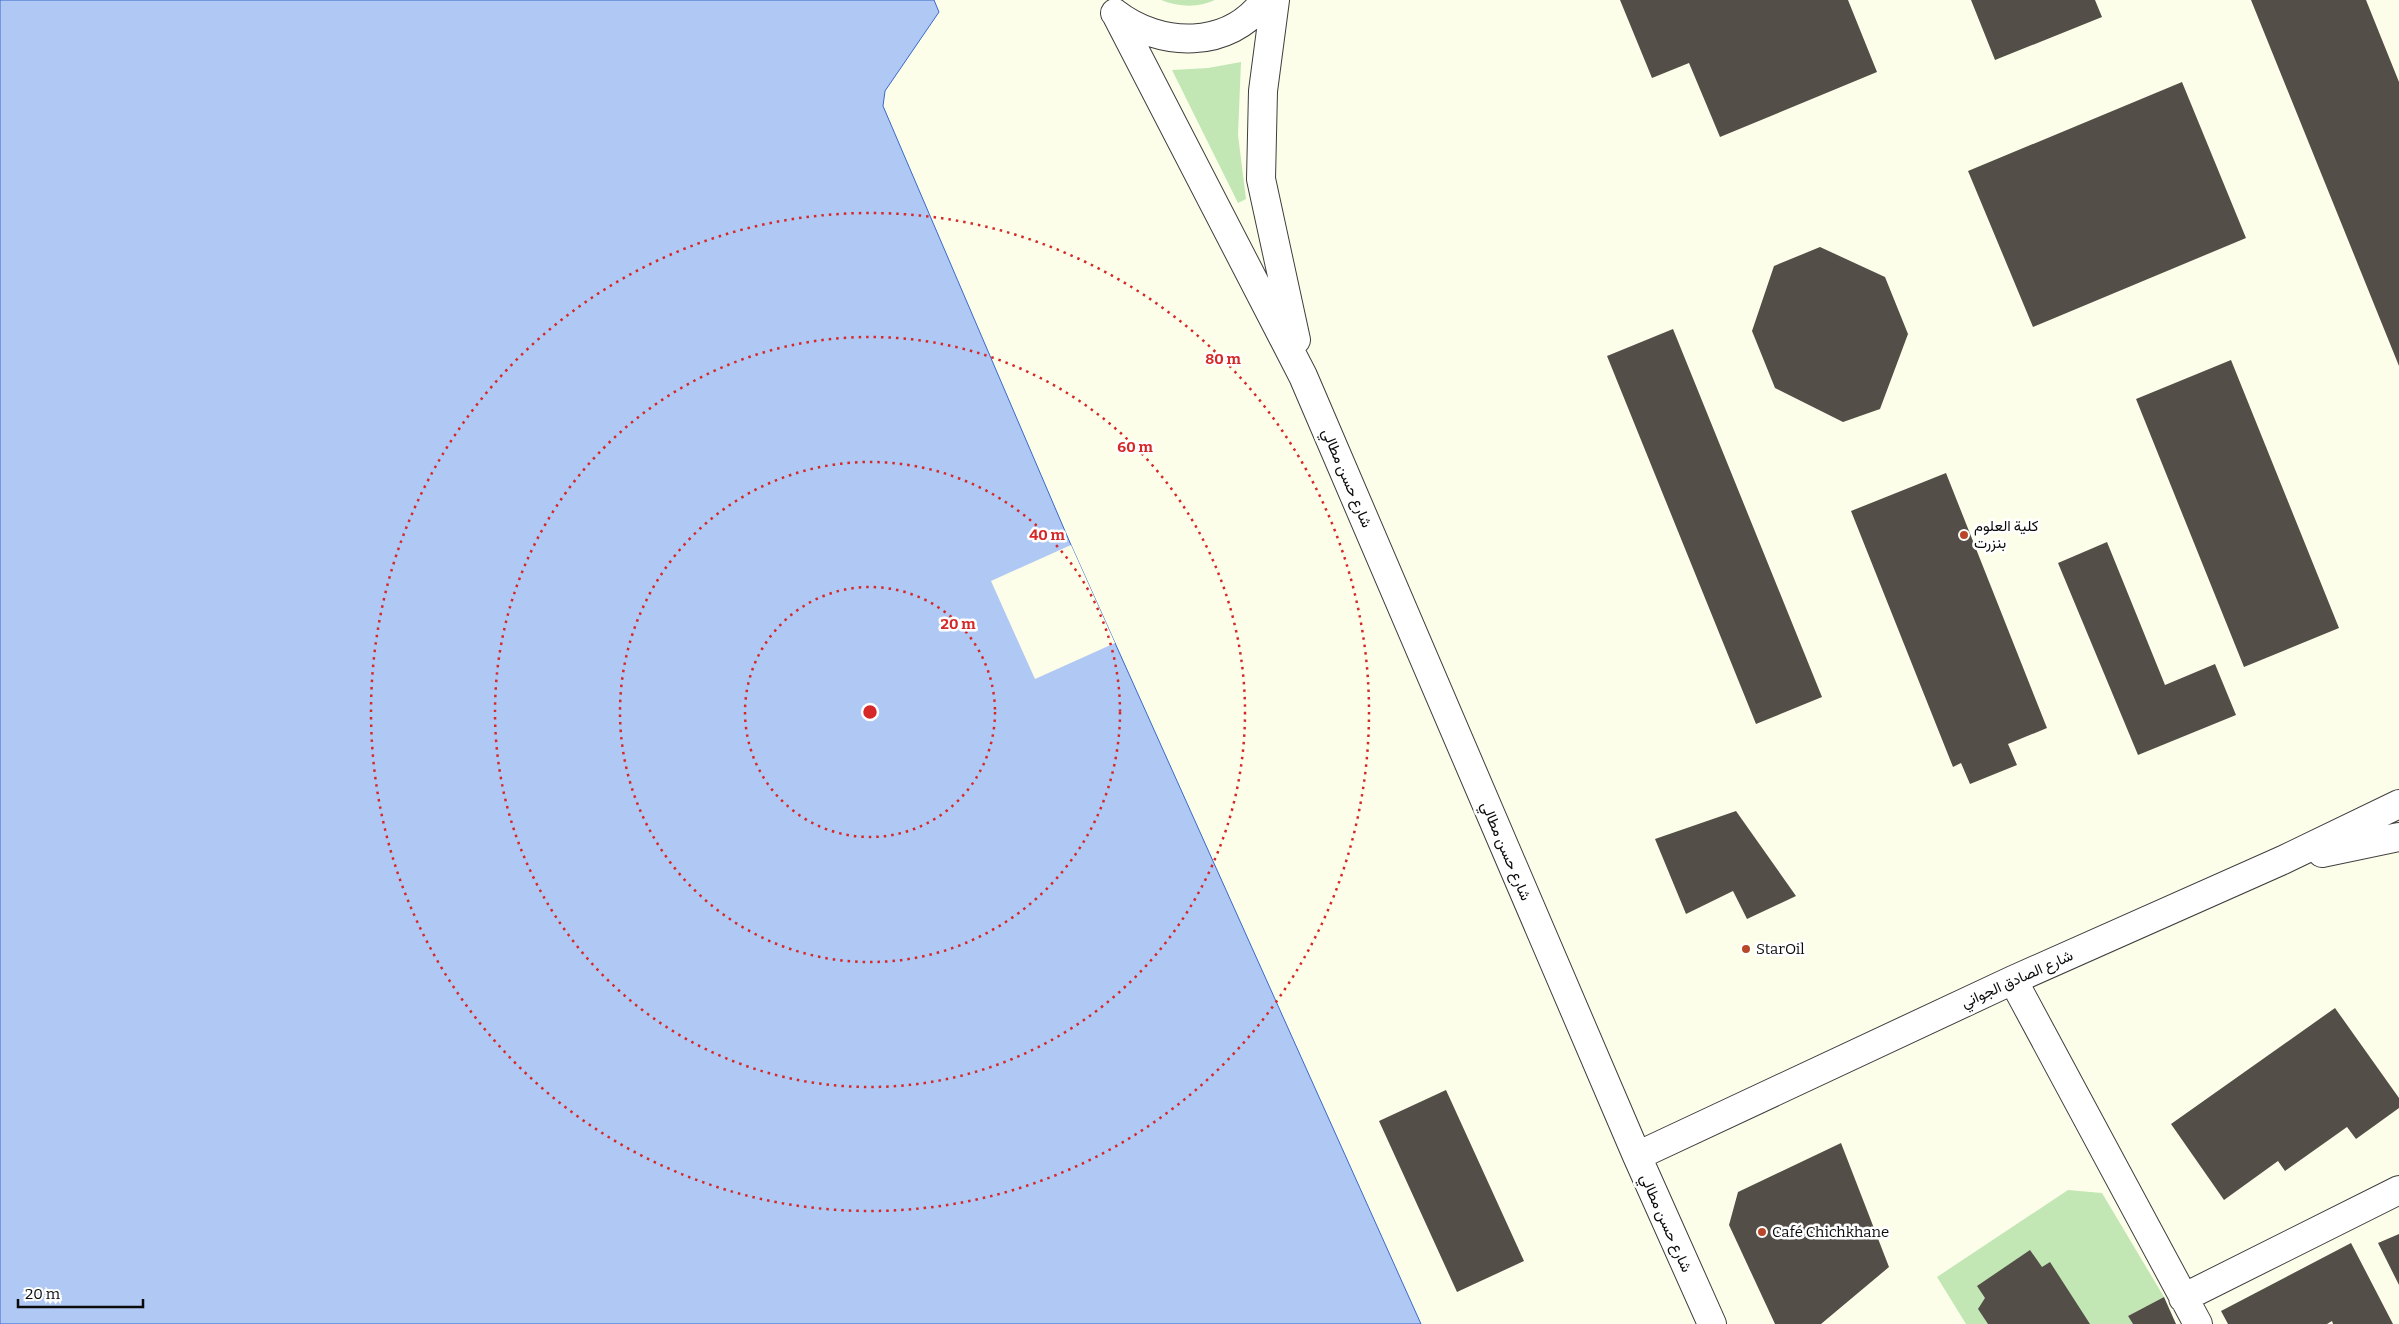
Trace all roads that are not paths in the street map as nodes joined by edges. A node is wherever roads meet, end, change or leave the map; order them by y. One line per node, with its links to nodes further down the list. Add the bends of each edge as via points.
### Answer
1 (1265, 0): 3 (street, via 1234,27 1204,38 1173,39 1142,31)
2 (1275, 0): 4 (street, via 1263,91 1261,179)
3 (1111, 7): 4 (street)
4 (1303, 376): 9 (street, شارع حسن مطالي)
5 (2399, 804): 7 (street, شارع الصادق الجواني)
6 (2399, 837): 7 (street)
7 (2283, 860): 8 (street, شارع الصادق الجواني)
8 (2013, 980): 9 (street, شارع الصادق الجواني); 11 (street)
9 (1637, 1156): 12 (street, شارع حسن مطالي)
10 (2399, 1190): 11 (street)
11 (2183, 1298): 13 (street)
12 (1712, 1324)
13 (2198, 1324)

